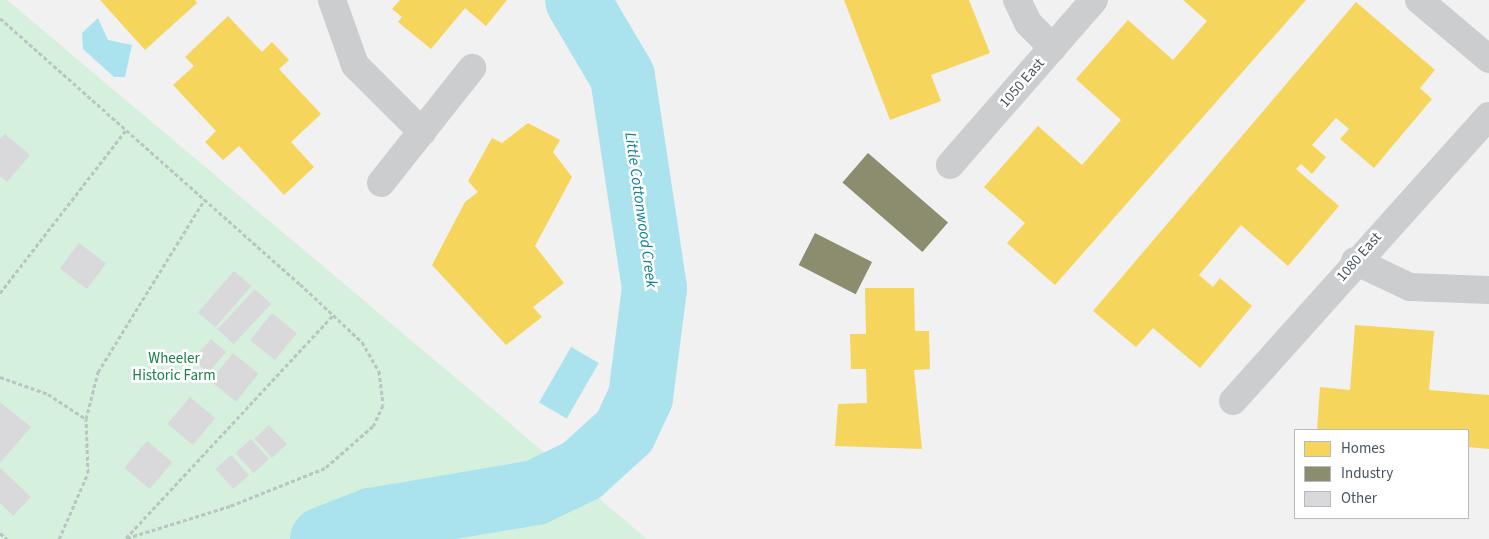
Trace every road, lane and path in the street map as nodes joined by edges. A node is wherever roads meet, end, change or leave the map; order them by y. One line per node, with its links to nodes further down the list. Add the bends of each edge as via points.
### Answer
1 (332, 0): 11 (street, via 355,65)
2 (1017, 0): 6 (street, via 1028,22)
3 (1094, 0): 6 (street, 1050 East)
4 (1419, 0): 7 (street)
5 (0, 18): 10 (path)
6 (1053, 48): 12 (street, 1050 East)
7 (1489, 59)
8 (472, 68): 11 (street)
9 (1489, 116): 15 (street, 1080 East)
10 (126, 130): 14 (path); 17 (path)
11 (422, 132): 13 (street)
12 (950, 165)
13 (381, 183)
14 (204, 199): 18 (path); 21 (path, via 98,372)
15 (1355, 261): 16 (street, via 1410,287); 20 (street, 1080 East)
16 (1489, 290)
17 (0, 292)
18 (333, 315): 25 (path); 25 (path, via 362,342 379,370 383,405 373,426 325,468 230,506)
19 (0, 376): 21 (path, via 48,394)
20 (1233, 402)
21 (86, 419): 24 (path, via 88,473)
22 (0, 533): 23 (path)
23 (7, 539)
24 (59, 539)
25 (125, 539)

